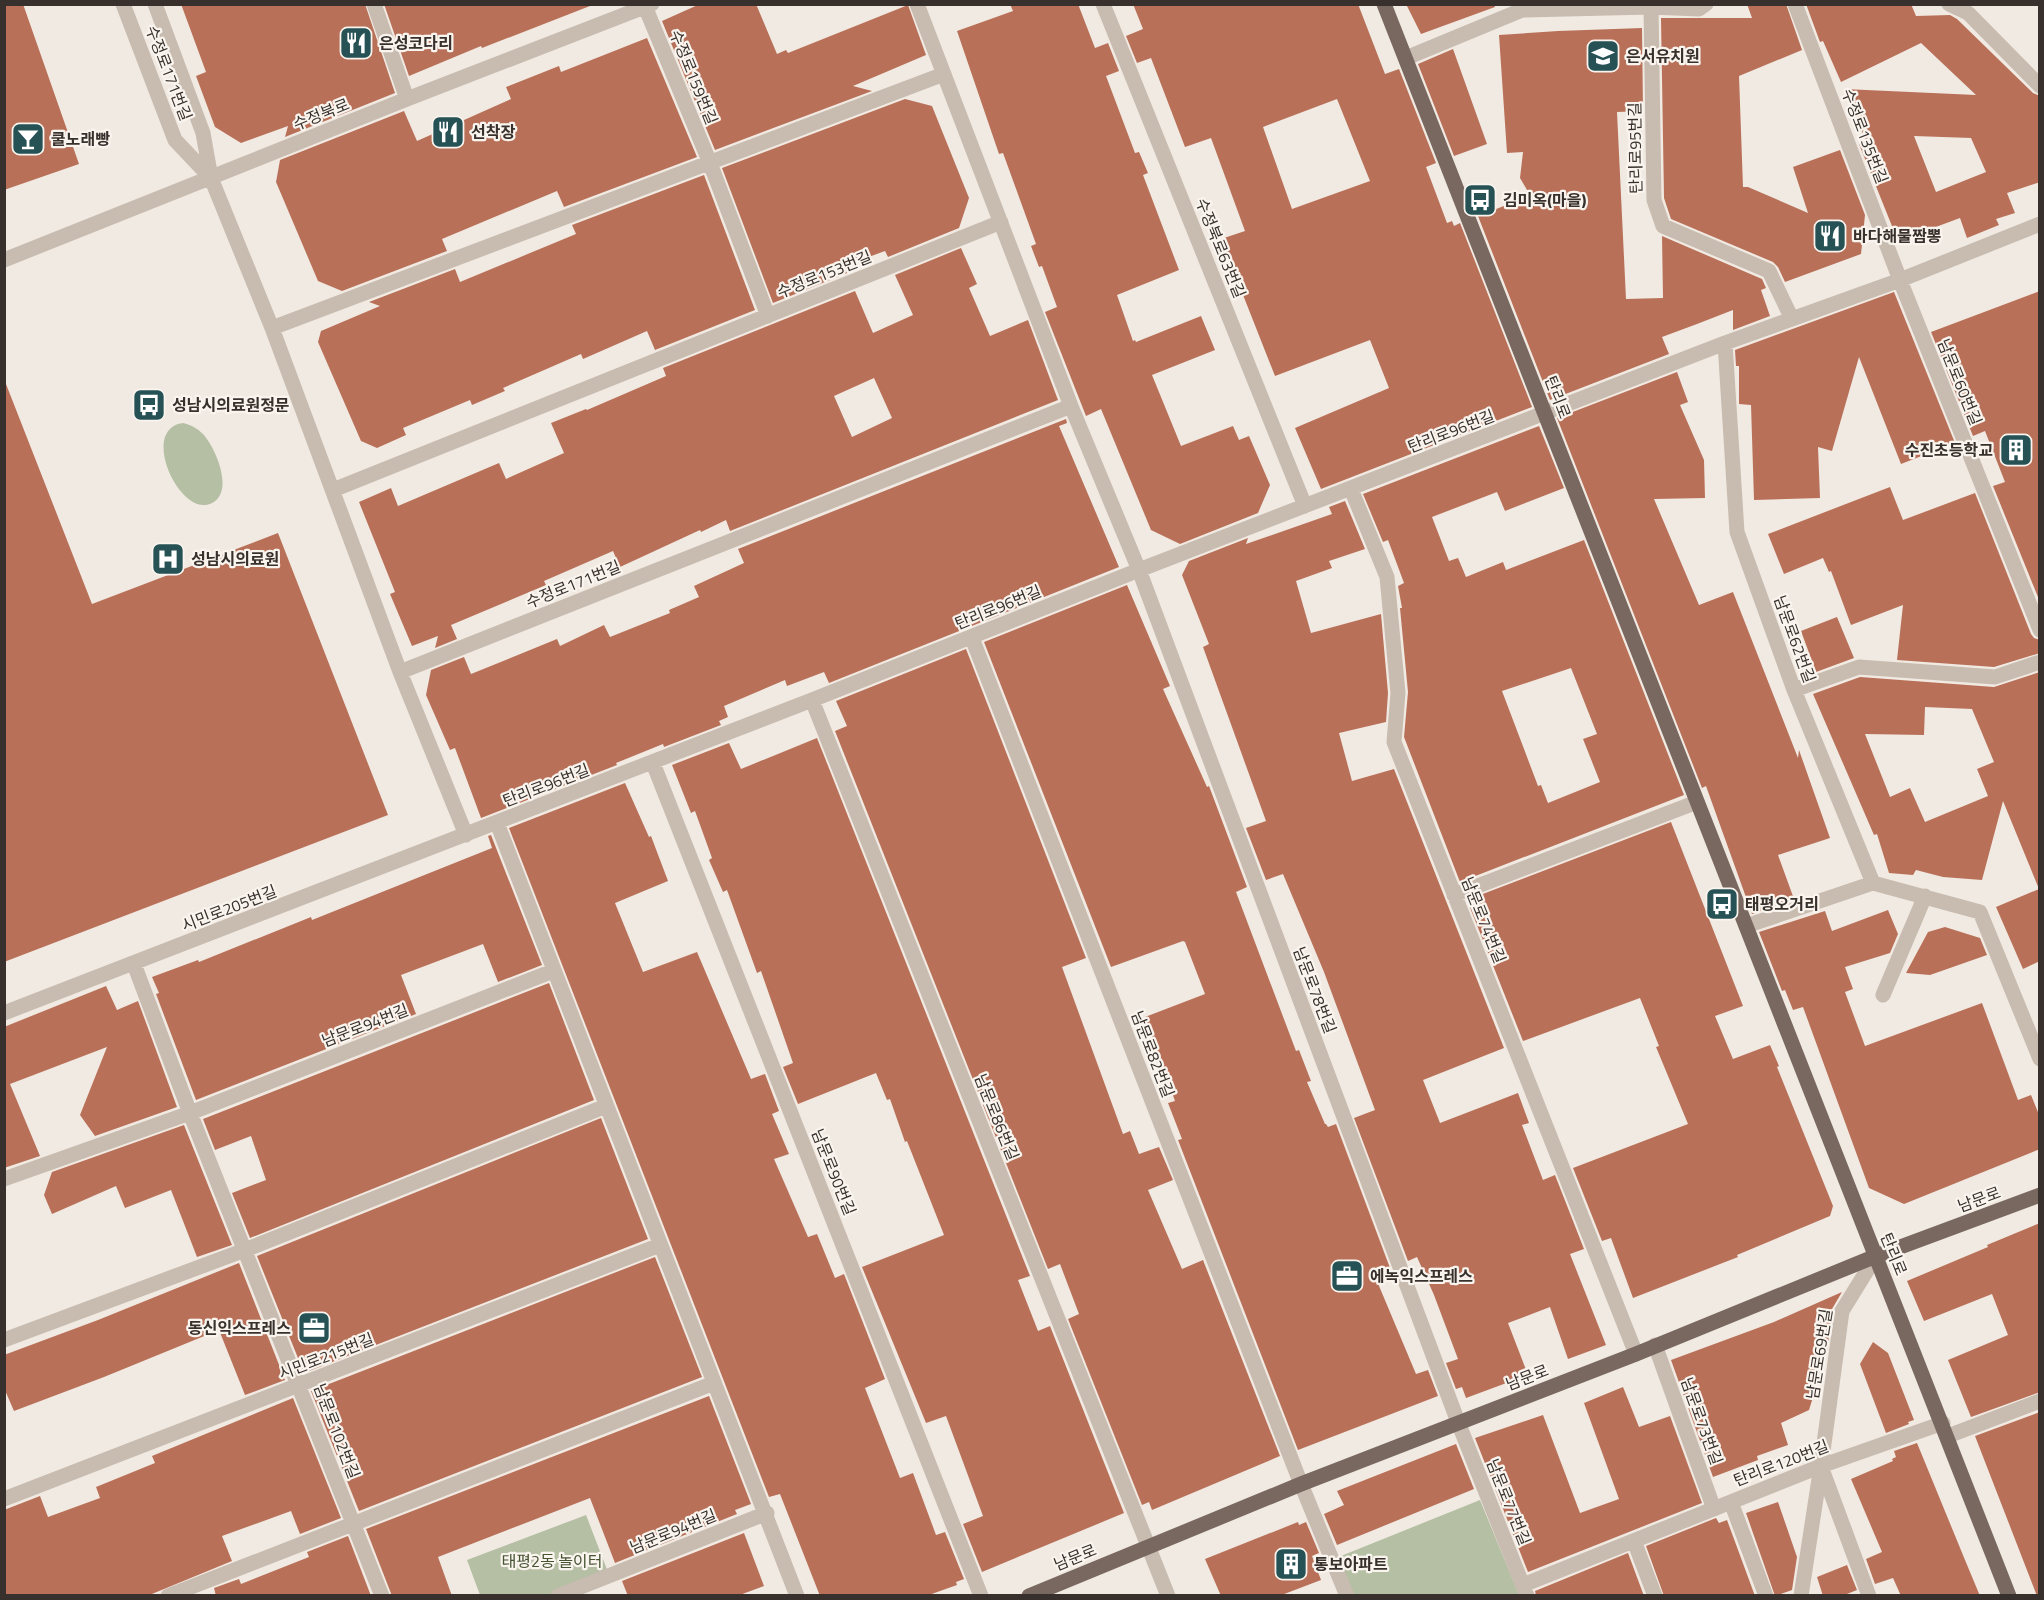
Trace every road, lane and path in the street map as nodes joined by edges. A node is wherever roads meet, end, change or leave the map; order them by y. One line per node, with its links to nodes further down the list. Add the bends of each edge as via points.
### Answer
1 (123, 4): 17 (street, 수정로171번길, via 175,140)
2 (154, 4): 17 (street, 수정로171번길, via 203,133)
3 (374, 4): 15 (street)
4 (917, 4): 13 (street)
5 (1103, 4): 30 (street, 수정북로63번길)
6 (1384, 4): 12 (main road, 탄리로)
7 (1706, 4): 11 (street, via 1700,9)
8 (1795, 4): 21 (street, 수정로135번길)
9 (1949, 4): 14 (street, via 1968,13)
10 (647, 5): 15 (street, 수정북로); 16 (street, 수정로159번길)
11 (1651, 7): 12 (street, via 1522,10); 23 (street, 탄리로95번길, via 1654,200 1663,226 1769,271)
12 (1406, 58): 27 (main road, 탄리로)
13 (944, 74): 16 (street); 18 (street)
14 (2040, 86)
15 (407, 99): 17 (street, 수정북로)
16 (710, 163): 22 (street, 수정로159번길); 24 (street)
17 (211, 178): 20 (street, 수정북로); 24 (street, 수정로171번길)
18 (1001, 222): 22 (street, 수정로153번길); 26 (street)
19 (2040, 224): 21 (street)
20 (4, 260)
21 (1900, 280): 23 (street); 32 (street, 남문로60번길)
22 (768, 316): 29 (street, 수정로153번길)
23 (1792, 319): 25 (street)
24 (272, 328): 29 (street, 수정로171번길)
25 (1725, 343): 27 (street); 36 (street, 남문로62번길, via 1737,532)
26 (1071, 406): 31 (street); 35 (street, 수정로171번길)
27 (1545, 414): 28 (street, 탄리로96번길); 39 (main road, 탄리로)
28 (1351, 489): 30 (street, 탄리로96번길); 43 (street, 남문로74번길, via 1386,577 1398,693 1394,742)
29 (333, 490): 35 (street, 수정로171번길)
30 (1305, 506): 31 (street, 탄리로96번길)
31 (1139, 570): 33 (street, 탄리로96번길); 64 (street, 남문로78번길)
32 (2040, 630)
33 (972, 638): 37 (street, 탄리로96번길); 67 (street, 남문로82번길)
34 (2040, 662): 36 (street, via 1995,677 1859,667)
35 (400, 672): 41 (street, 수정로171번길)
36 (1794, 690): 42 (street, 남문로62번길)
37 (812, 700): 38 (street, 탄리로96번길); 74 (street, 남문로86번길)
38 (652, 763): 40 (street, 탄리로96번길); 80 (street, 남문로90번길)
39 (1697, 802): 43 (street); 45 (main road, 탄리로)
40 (497, 824): 41 (street, 탄리로96번길); 47 (street)
41 (466, 836): 46 (street, 시민로205번길)
42 (1873, 883): 44 (street); 45 (street)
43 (1454, 895): 60 (street, 남문로74번길)
44 (1925, 896): 48 (street); 50 (street, via 1980,912)
45 (1746, 926): 57 (main road, 탄리로)
46 (134, 964): 49 (street, 시민로205번길); 52 (street, 남문로102번길)
47 (553, 971): 51 (street); 52 (street, 남문로94번길)
48 (1883, 995)
49 (4, 1013)
50 (2040, 1059)
51 (606, 1106): 55 (street); 56 (street)
52 (190, 1113): 53 (street); 56 (street, 남문로102번길)
53 (4, 1179)
54 (2040, 1196): 57 (main road, 남문로)
55 (660, 1245): 61 (street); 62 (street, 시민로215번길)
56 (245, 1250): 58 (street); 62 (street, 남문로102번길)
57 (1876, 1256): 59 (main road, 남문로); 65 (main road, 탄리로); 66 (street, 남문로69번길, via 1842,1311)
58 (4, 1340)
59 (1655, 1345): 60 (main road, 남문로); 70 (street, 남문로73번길)
60 (1636, 1354): 64 (main road, 남문로)
61 (714, 1383): 71 (street); 72 (street)
62 (300, 1385): 68 (street, 시민로215번길); 72 (street, 남문로102번길)
63 (2040, 1401): 65 (street, 탄리로120번길)
64 (1458, 1422): 67 (main road, 남문로); 75 (street, 남문로77번길)
65 (1945, 1430): 66 (street, 탄리로120번길); 88 (main road, 탄리로)
66 (1821, 1466): 69 (street, 탄리로120번길); 86 (street, 남문로69번길); 87 (street, 남문로69번길)
67 (1301, 1484): 74 (main road, 남문로); 83 (street, 남문로82번길)
68 (4, 1499)
69 (1731, 1502): 70 (street, 탄리로120번길); 85 (street)
70 (1714, 1509): 73 (street, 탄리로120번길)
71 (767, 1514): 78 (street, 남문로94번길); 79 (street)
72 (354, 1524): 76 (street); 77 (street, 남문로102번길)
73 (1634, 1541): 75 (street, 탄리로120번길); 84 (street)
74 (1149, 1546): 81 (main road, 남문로); 82 (street, 남문로86번길)
75 (1525, 1590)
76 (168, 1596)
77 (382, 1596)
78 (558, 1596)
79 (798, 1596)
80 (981, 1596)
81 (1029, 1596)
82 (1168, 1596)
83 (1347, 1596)
84 (1655, 1596)
85 (1766, 1596)
86 (1801, 1596)
87 (1869, 1596)
88 (2009, 1596)

